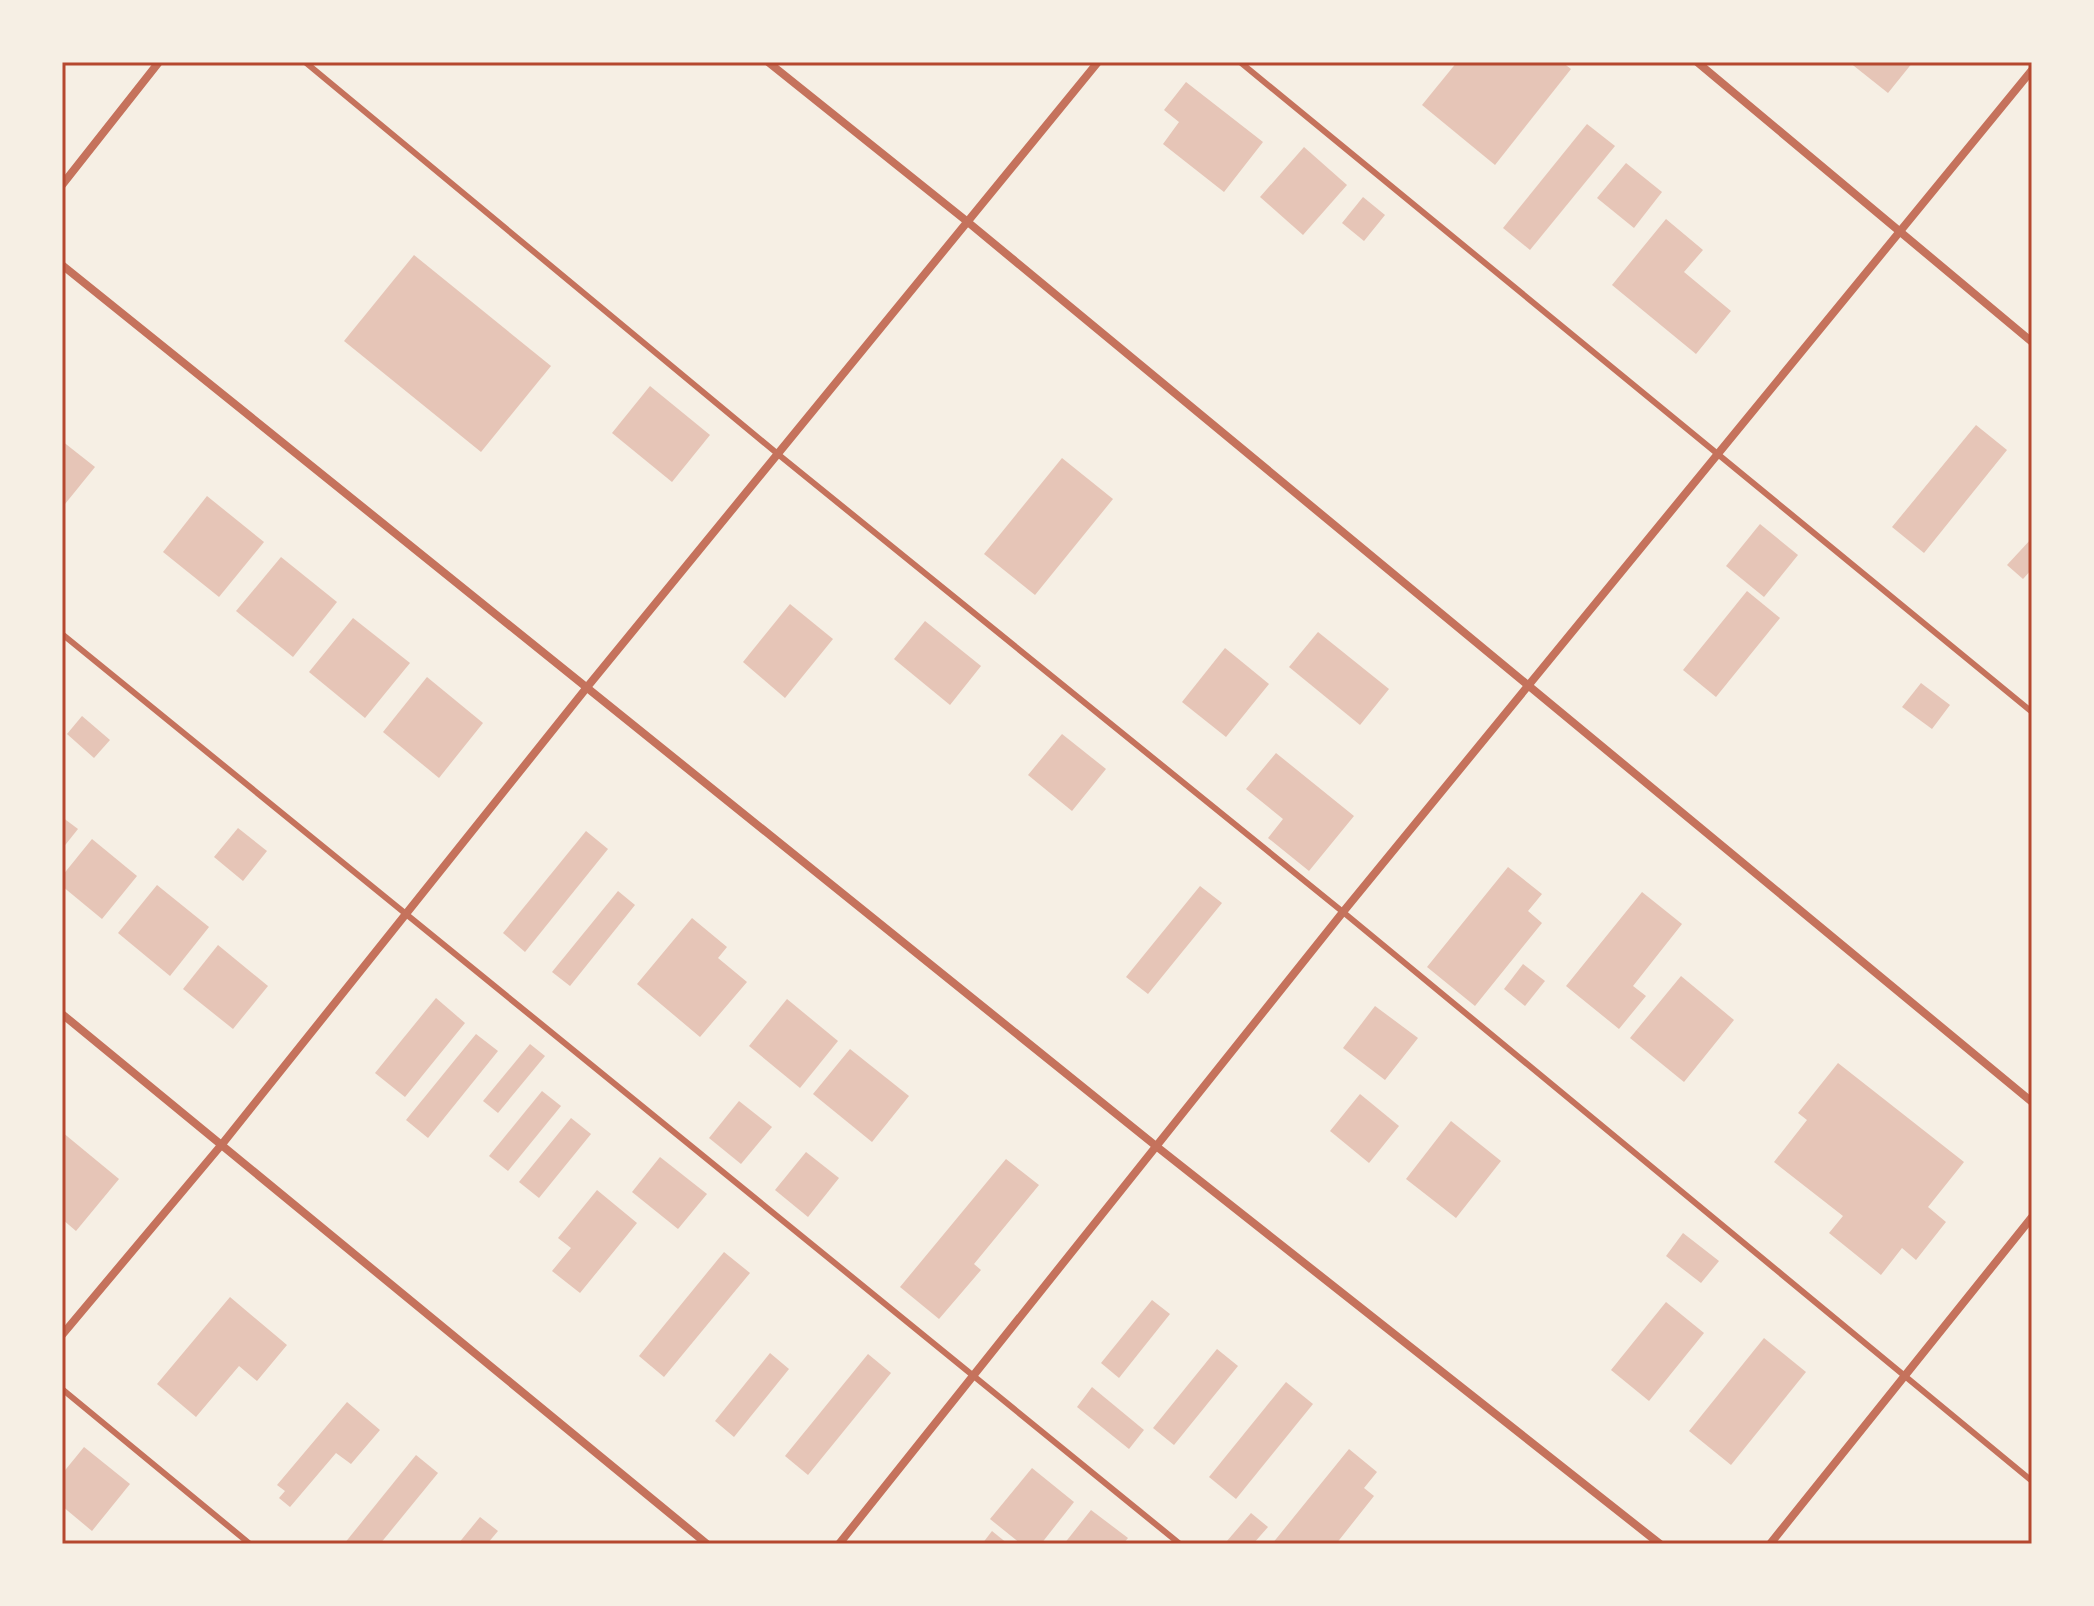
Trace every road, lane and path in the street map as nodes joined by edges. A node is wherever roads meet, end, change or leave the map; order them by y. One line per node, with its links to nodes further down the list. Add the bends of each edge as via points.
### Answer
1 (159, 62): 8 (street)
2 (305, 62): 14 (lane)
3 (768, 62): 9 (street)
4 (1098, 62): 9 (street)
5 (1240, 62): 13 (lane)
6 (1697, 62): 10 (street)
7 (2032, 70): 10 (street)
8 (62, 185)
9 (969, 223): 14 (street); 16 (street)
10 (1899, 231): 12 (street); 13 (street)
11 (62, 265): 17 (street)
12 (2032, 342)
13 (1718, 452): 16 (street); 18 (lane)
14 (779, 455): 17 (street); 19 (lane)
15 (62, 634): 20 (lane)
16 (1528, 685): 19 (street); 22 (street)
17 (588, 686): 20 (street); 24 (street)
18 (2032, 712)
19 (1343, 912): 24 (street); 28 (lane)
20 (408, 914): 23 (street); 27 (lane)
21 (62, 1014): 23 (street)
22 (2032, 1102)
23 (223, 1143): 26 (street); 32 (street)
24 (1156, 1146): 27 (street); 35 (street)
25 (2032, 1217): 28 (street)
26 (62, 1335)
27 (974, 1377): 33 (street); 34 (lane)
28 (1905, 1378): 30 (lane); 36 (street)
29 (62, 1389): 31 (lane)
30 (2032, 1481)
31 (250, 1544)
32 (707, 1544)
33 (839, 1544)
34 (1180, 1544)
35 (1660, 1544)
36 (1770, 1544)

